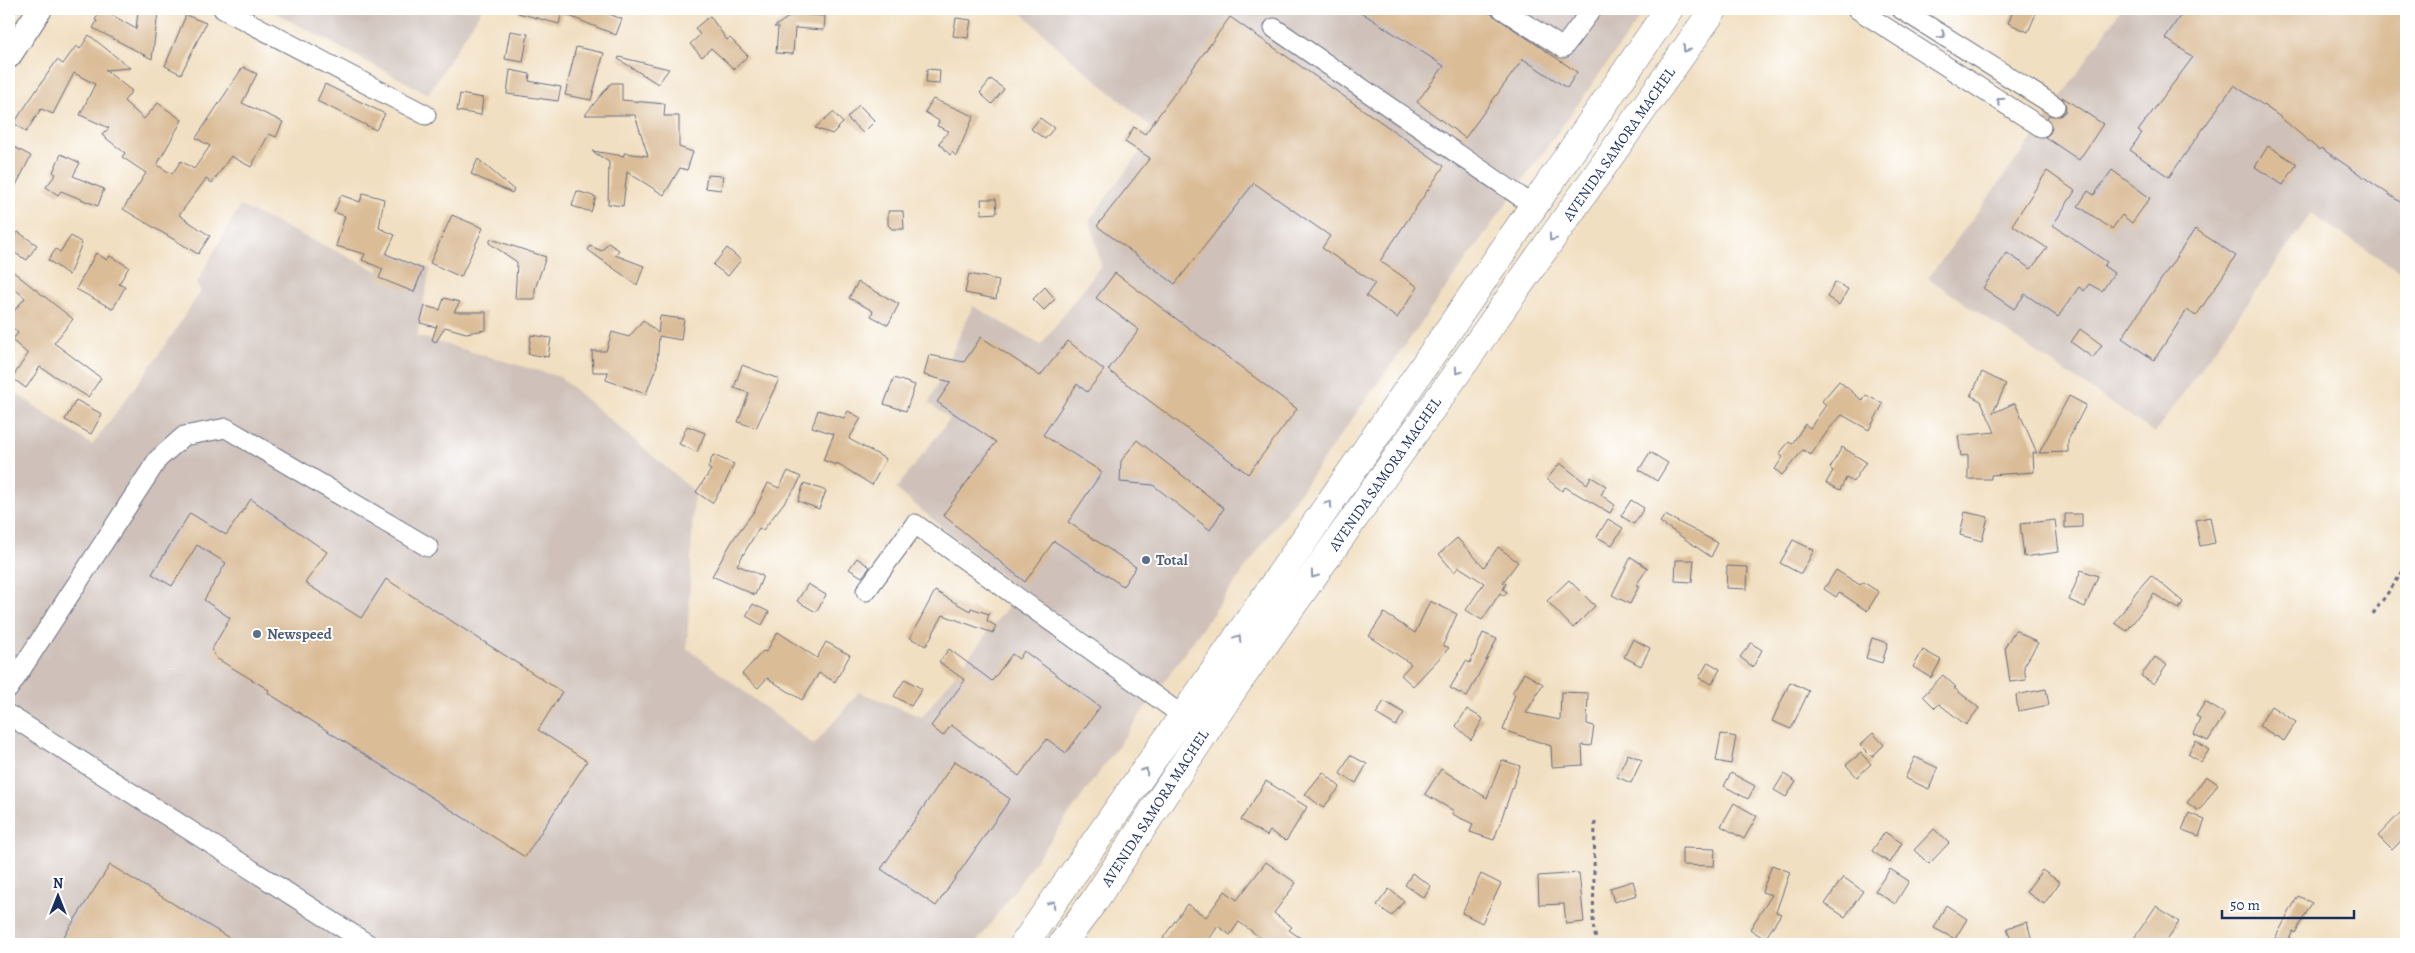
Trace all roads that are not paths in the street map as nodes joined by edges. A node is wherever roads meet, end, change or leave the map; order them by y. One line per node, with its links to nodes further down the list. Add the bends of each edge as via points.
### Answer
1 (40, 9): 10 (main road)
2 (223, 9): 12 (street)
3 (1502, 9): 4 (street, via 1563,48)
4 (1592, 9)
5 (1668, 9): 14 (highway, AVENIDA SAMORA MACHEL)
6 (1714, 9): 22 (highway, AVENIDA SAMORA MACHEL, one-way to 22, via 1234,688 1094,901)
7 (1857, 9): 13 (street, one-way to 7)
8 (1901, 9): 11 (street, one-way to 11)
9 (1274, 28): 14 (street)
10 (9, 56)
11 (2055, 106)
12 (426, 115)
13 (2041, 127)
14 (1534, 206): 19 (highway, AVENIDA SAMORA MACHEL, one-way to 14)
15 (428, 547): 17 (street, via 226,428 184,436 158,459)
16 (866, 591): 19 (street, via 915,524)
17 (9, 688)
18 (9, 715): 20 (street)
19 (1183, 716): 21 (highway, AVENIDA SAMORA MACHEL, one-way to 19)
20 (368, 944)
21 (1024, 944)
22 (1062, 944)

